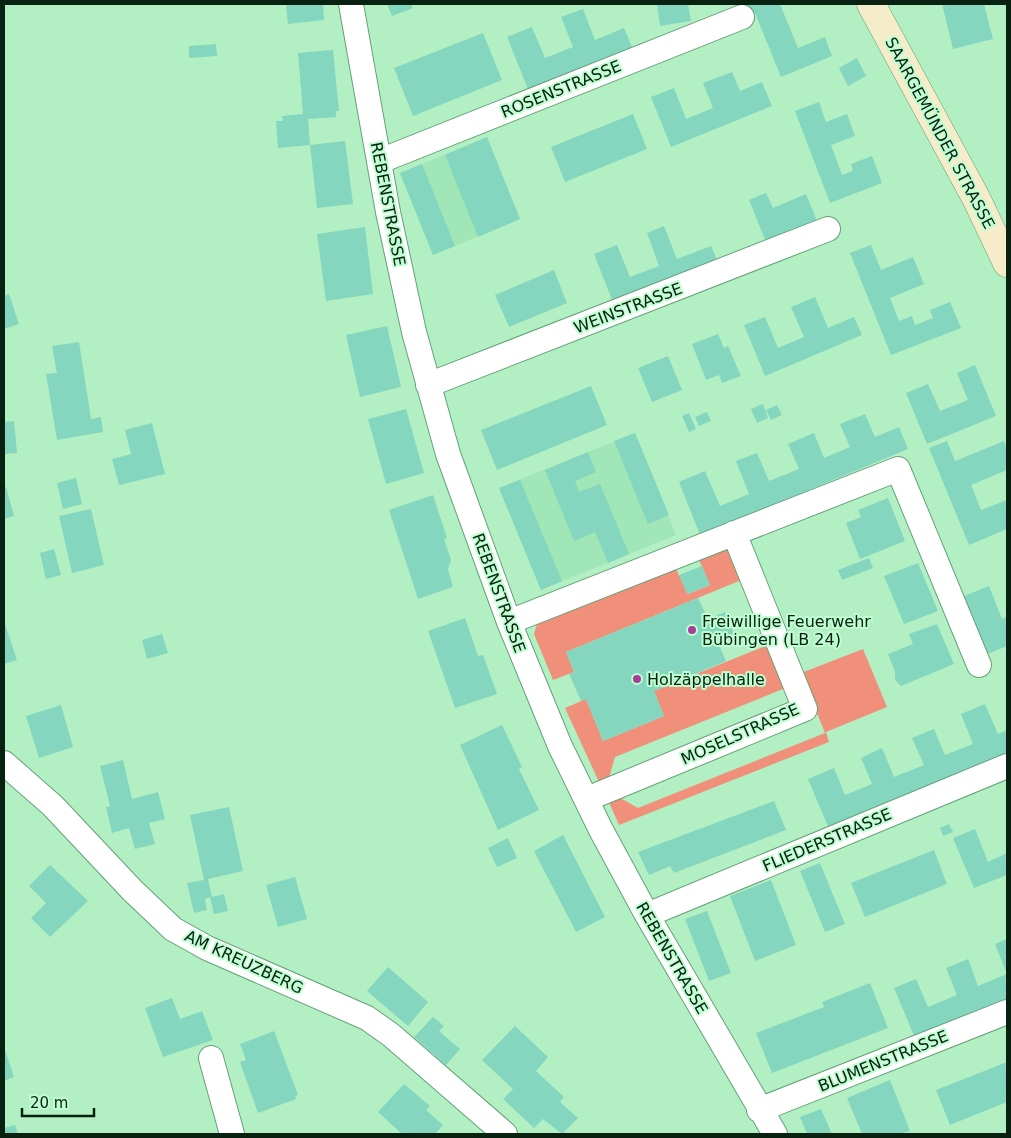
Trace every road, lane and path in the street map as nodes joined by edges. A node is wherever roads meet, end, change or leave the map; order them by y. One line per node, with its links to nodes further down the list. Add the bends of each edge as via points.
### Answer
1 (351, 4): 4 (street, REBENSTRASSE)
2 (871, 4): 6 (street, SAARGEMÜNDER STRASSE, via 976,198)
3 (742, 17): 4 (street, ROSENSTRASSE)
4 (380, 161): 7 (street, REBENSTRASSE, via 388,212)
5 (828, 229): 7 (street, WEINSTRASSE)
6 (1007, 263)
7 (428, 385): 9 (street, REBENSTRASSE, via 448,454)
8 (734, 533): 9 (street); 10 (street, via 898,469); 13 (street, MOSELSTRASSE, via 805,709)
9 (509, 622): 13 (street, REBENSTRASSE, via 541,702)
10 (979, 665)
11 (4, 762): 19 (street, AM KREUZBERG, via 53,806 132,890 173,928 207,948 366,1018 391,1035)
12 (1007, 766): 14 (street, FLIEDERSTRASSE)
13 (586, 799): 14 (street, REBENSTRASSE)
14 (647, 915): 17 (street, REBENSTRASSE)
15 (1007, 1012): 17 (street, BLUMENSTRASSE)
16 (211, 1058): 18 (street)
17 (759, 1110): 20 (street, REBENSTRASSE)
18 (232, 1134)
19 (505, 1134)
20 (774, 1134)

